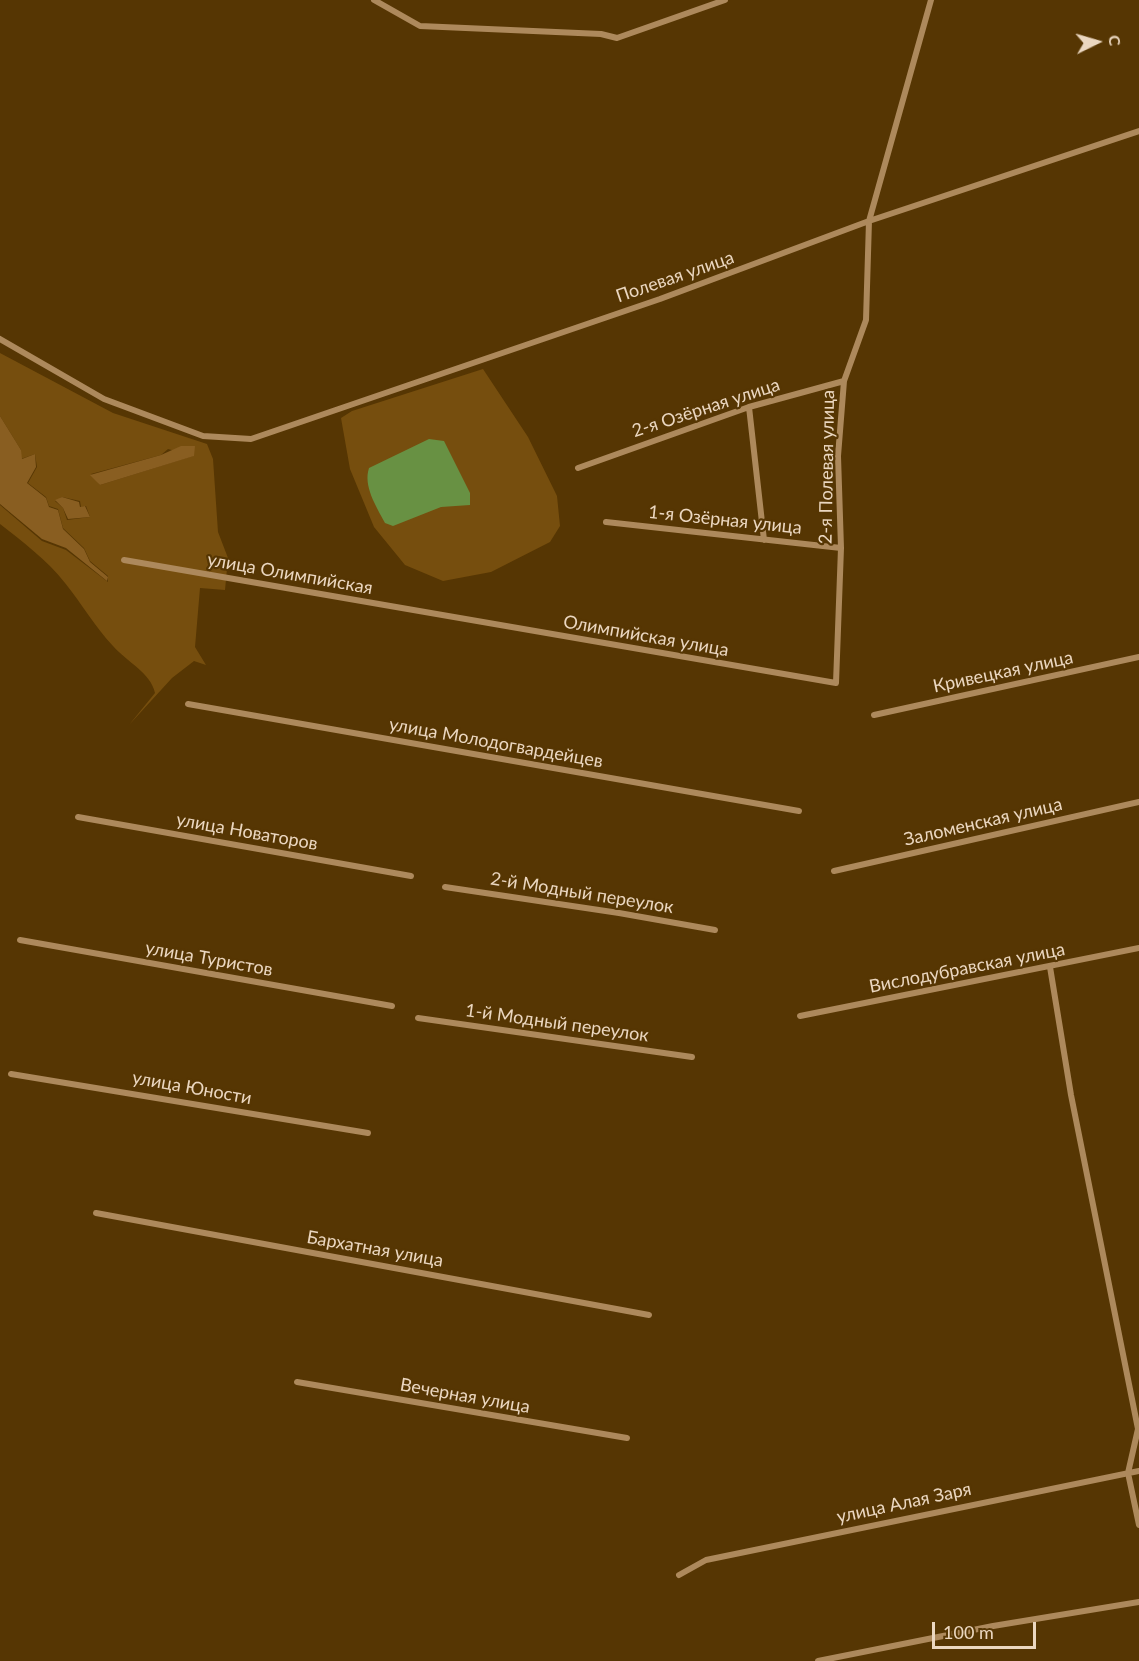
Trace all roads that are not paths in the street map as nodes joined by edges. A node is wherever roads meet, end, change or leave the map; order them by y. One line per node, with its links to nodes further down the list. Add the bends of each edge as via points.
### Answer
1 (374, 0): 2 (street, via 420,26 616,38)
2 (725, 0)
3 (931, 0): 5 (street, 2-я Полевая улица)
4 (1139, 131): 5 (street, Полевая улица)
5 (870, 221): 6 (street, Полевая улица, via 660,299 251,439 203,436 104,399); 7 (street, 2-я Полевая улица, via 866,320)
6 (0, 339)
7 (844, 381): 8 (street, 2-я Озёрная улица); 12 (street, 2-я Полевая улица, via 838,456)
8 (749, 407): 9 (street, 2-я Озёрная улица); 11 (street)
9 (578, 468)
10 (606, 522): 11 (street, 1-я Озёрная улица)
11 (764, 540): 12 (street, 1-я Озёрная улица)
12 (840, 548): 16 (street, 2-я Полевая улица)
13 (124, 560): 14 (street, улица Олимпийская)
14 (451, 618): 16 (street, Олимпийская улица)
15 (1139, 657): 18 (street, Кривецкая улица)
16 (836, 683)
17 (188, 704): 20 (street, улица Молодогвардейцев)
18 (874, 715)
19 (1139, 802): 22 (street, Заломенская улица)
20 (799, 811)
21 (78, 817): 23 (street, улица Новаторов)
22 (834, 871)
23 (411, 876)
24 (445, 887): 25 (street, 2-й Модный переулок)
25 (715, 930)
26 (20, 940): 29 (street, улица Туристов)
27 (1139, 948): 28 (street, Вислодубравская улица)
28 (1050, 967): 30 (street, Вислодубравская улица); 40 (street, via 1071,1095 1138,1429)
29 (392, 1006)
30 (800, 1016)
31 (417, 1018): 32 (street, 1-й Модный переулок)
32 (692, 1057)
33 (11, 1074): 34 (street, улица Юности)
34 (368, 1133)
35 (96, 1214): 36 (street, Бархатная улица)
36 (649, 1315)
37 (297, 1382): 38 (street, Вечерная улица)
38 (627, 1438)
39 (1139, 1471): 40 (street, улица Алая Заря)
40 (1128, 1473): 41 (street); 42 (street, улица Алая Заря, via 706,1560)
41 (1139, 1525)
42 (679, 1575)
43 (1139, 1602): 44 (street)
44 (818, 1661)

